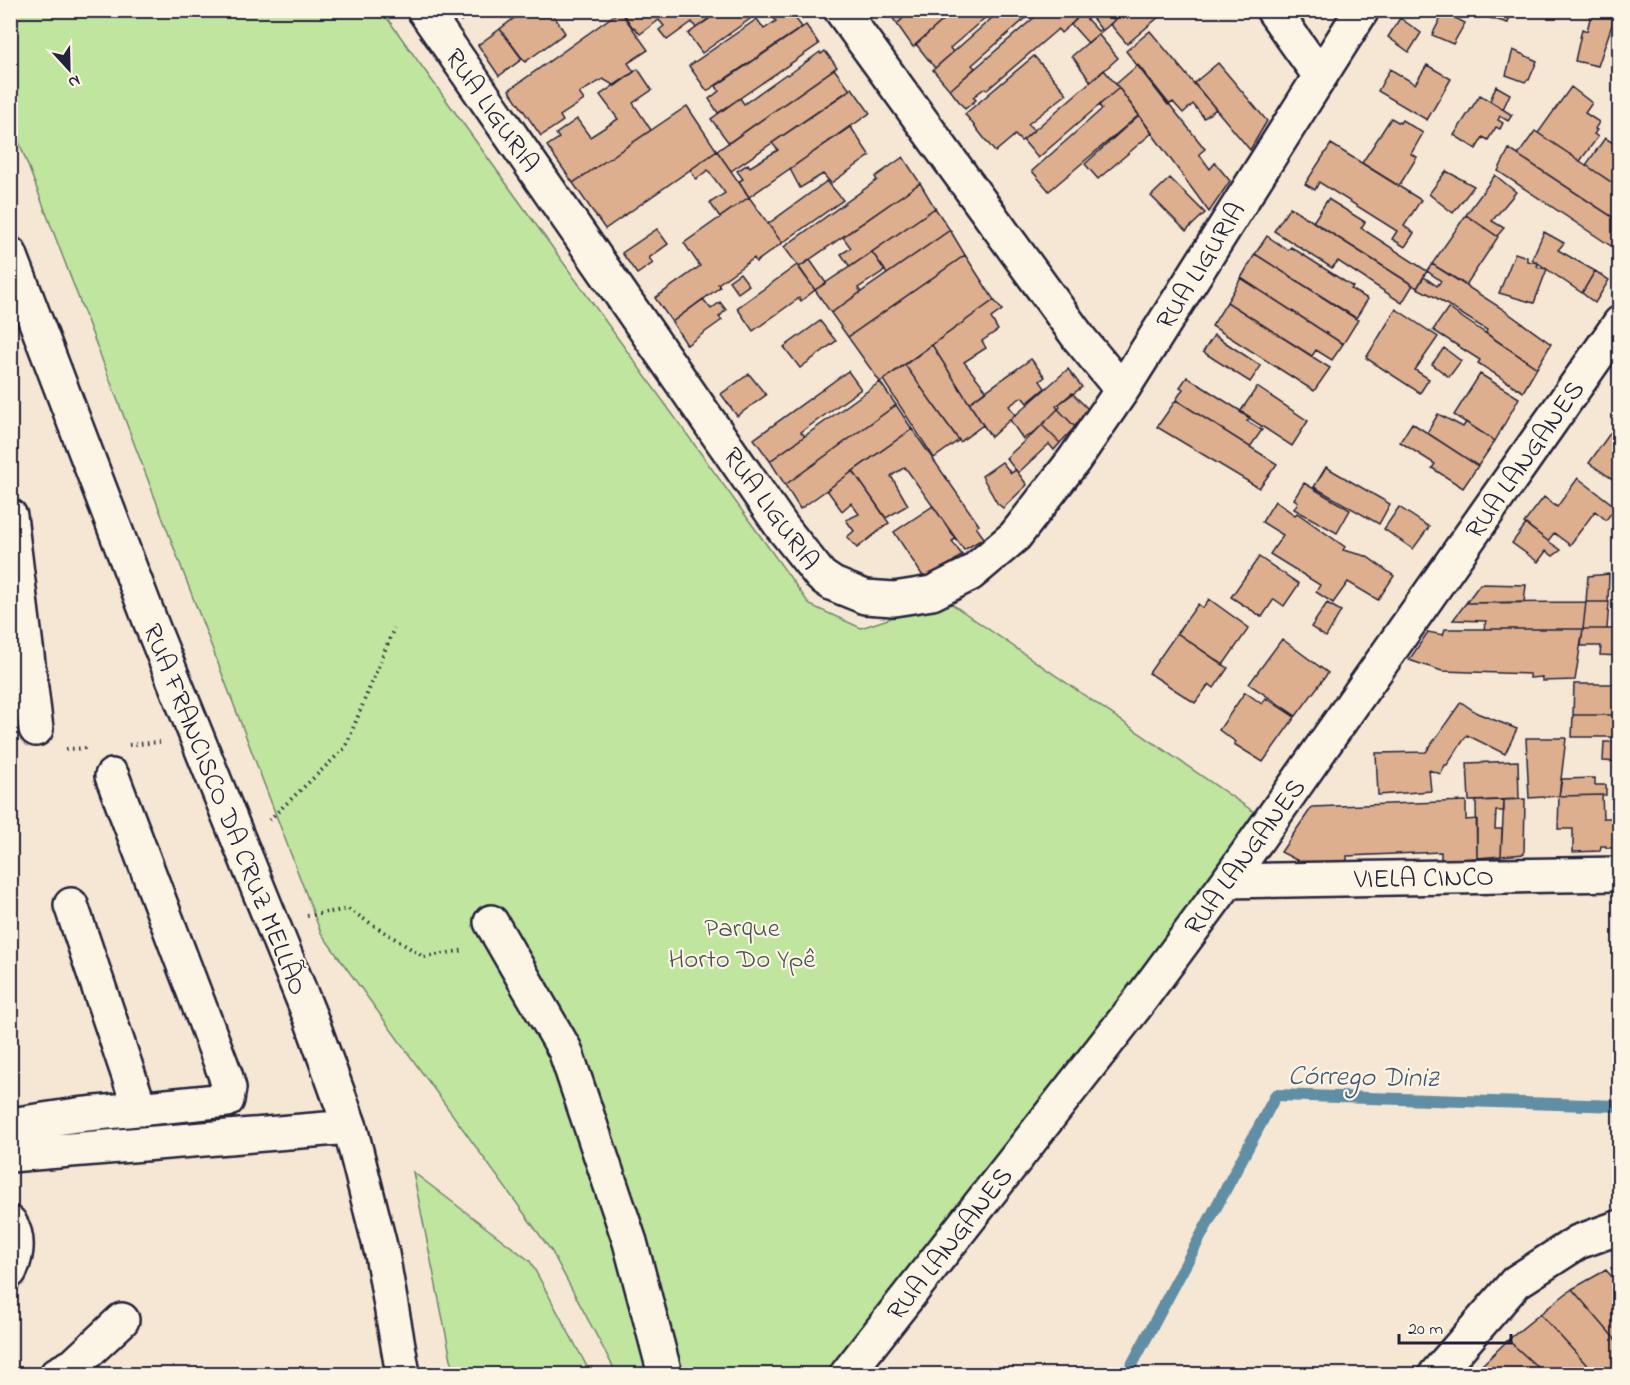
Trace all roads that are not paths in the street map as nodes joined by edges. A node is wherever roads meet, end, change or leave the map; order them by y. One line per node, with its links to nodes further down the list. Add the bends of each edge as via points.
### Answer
1 (424, 10): 8 (street, RUA LIGURIA, via 782,527 821,576 833,584 865,597 894,599 932,593 970,574 1015,536)
2 (841, 10): 8 (street, via 1079,338)
3 (1273, 10): 5 (street)
4 (1362, 10): 5 (street, RUA LIGURIA)
5 (1320, 76): 8 (street, RUA LIGURIA)
6 (10, 254): 18 (street, RUA FRANCISCO DA CRUZ MELLÃO, via 157,640 311,1019)
7 (1620, 323): 13 (street, RUA LANGANES)
8 (1122, 390)
9 (10, 516): 10 (street)
10 (36, 729)
11 (112, 776): 16 (street, via 229,1088 227,1100)
12 (1620, 874): 13 (street, VIELA CINCO)
13 (1228, 881): 27 (street, RUA LANGANES, via 1138,1003)
14 (71, 905): 16 (street)
15 (498, 933): 26 (street, via 566,1050 630,1242)
16 (140, 1109): 17 (street)
17 (10, 1125)
18 (350, 1127): 19 (street); 25 (street, RUA FRANCISCO DA CRUZ MELLÃO, via 382,1254)
19 (10, 1155)
20 (10, 1223): 22 (street, via 17,1243)
21 (1620, 1227): 28 (street, via 1578,1242 1516,1282)
22 (10, 1270)
23 (122, 1320): 24 (street, via 74,1365)
24 (57, 1374)
25 (403, 1374)
26 (665, 1374)
27 (848, 1374)
28 (1436, 1374)

